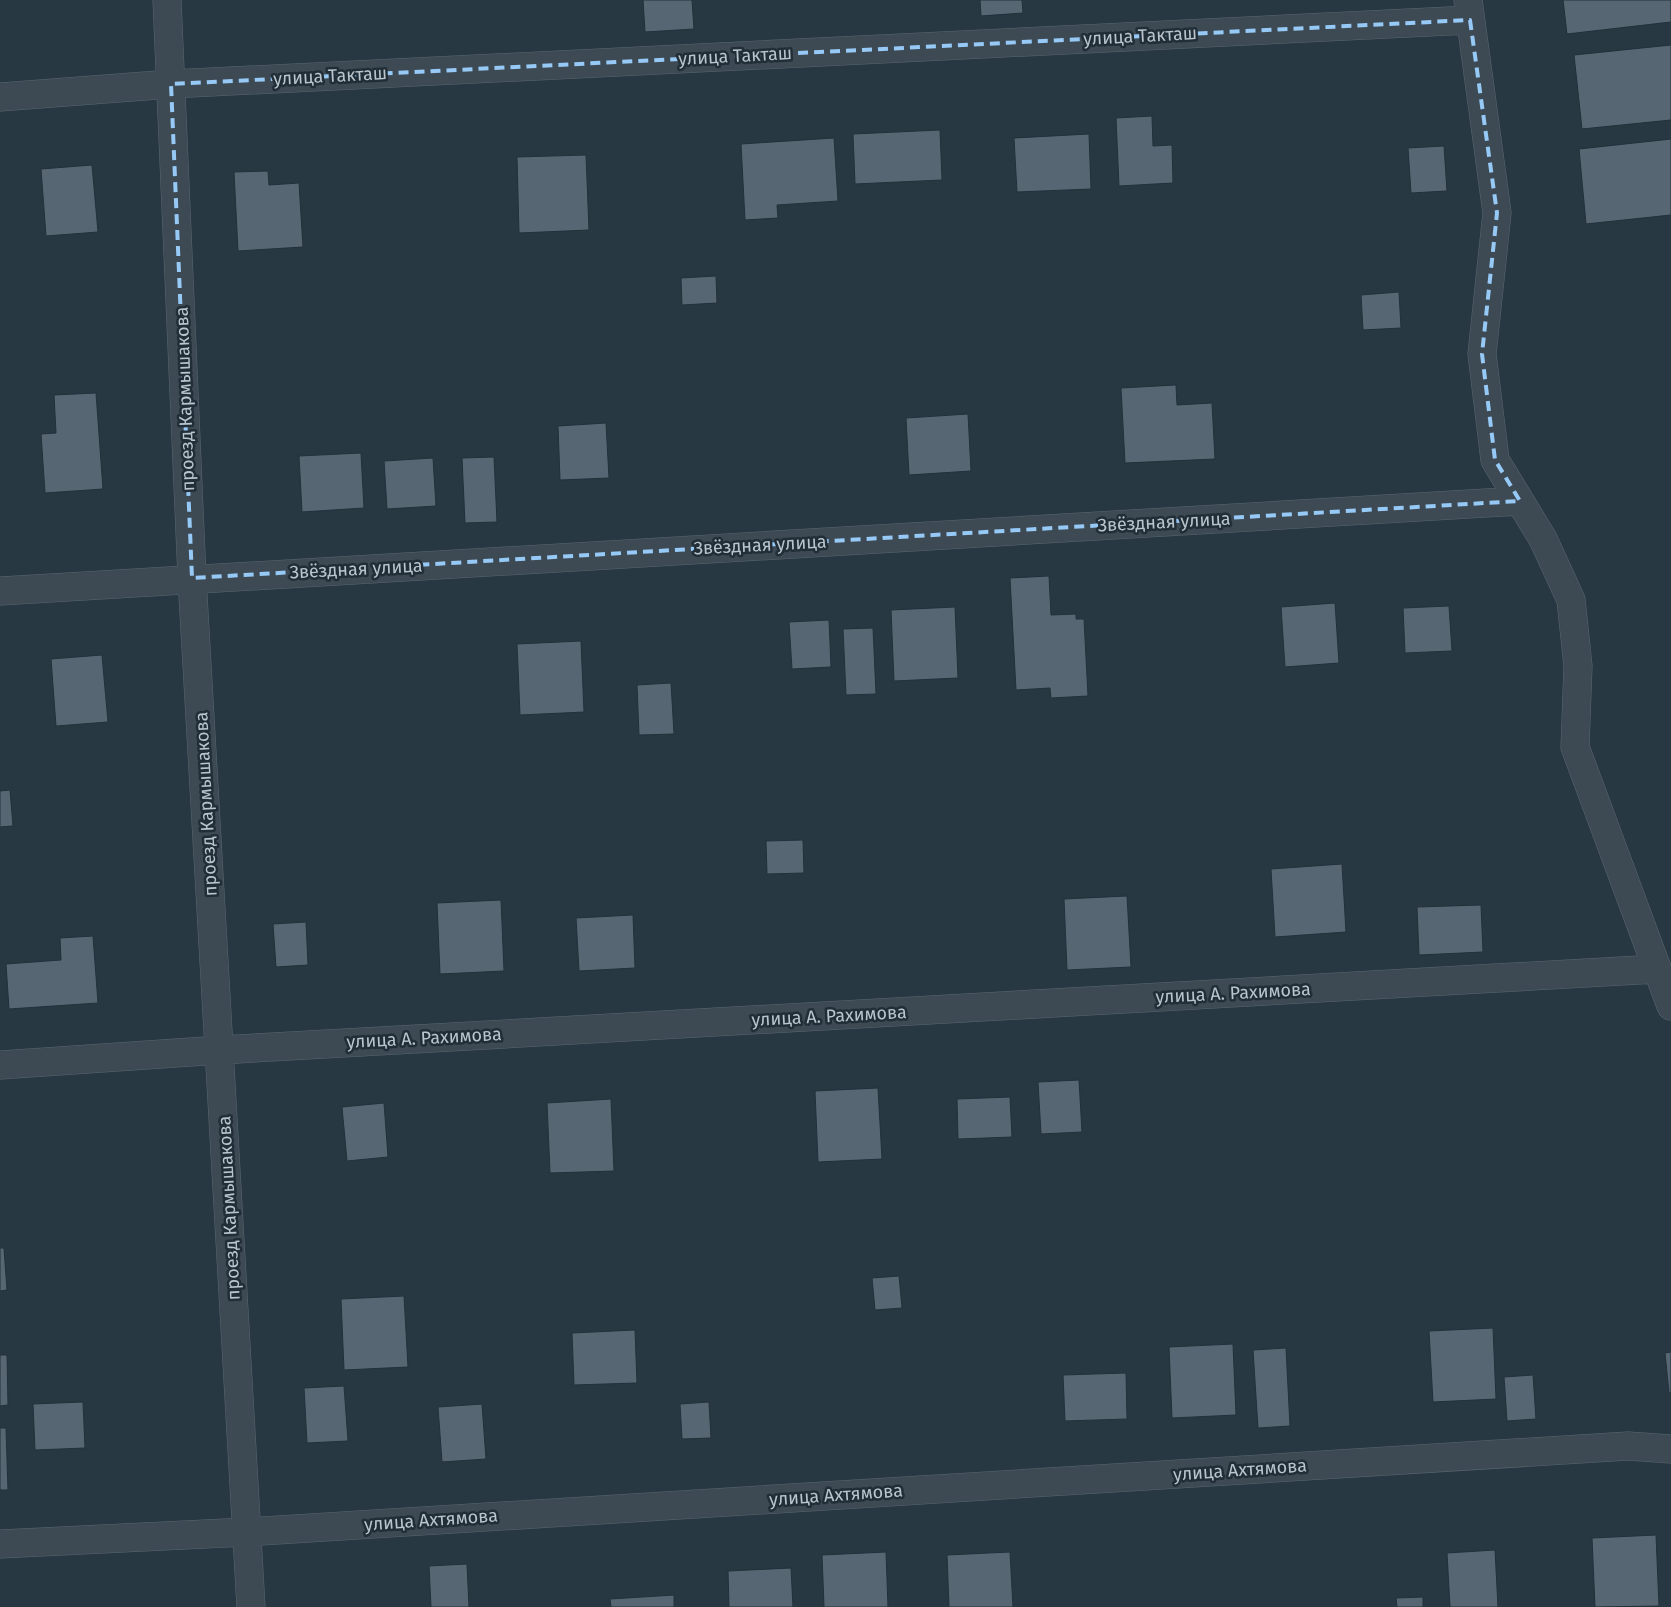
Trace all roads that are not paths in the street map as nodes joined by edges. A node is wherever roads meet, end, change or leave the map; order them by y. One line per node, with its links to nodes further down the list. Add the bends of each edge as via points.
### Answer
1 (167, 0): 3 (street, проезд Кармышакова)
2 (1469, 10): 3 (street, улица Такташ); 5 (street, via 1497,213 1482,354 1495,460)
3 (171, 84): 4 (street, улица Такташ); 6 (street, проезд Кармышакова)
4 (0, 97)
5 (1520, 501): 6 (street, Звёздная улица); 8 (street, via 1543,539 1571,600 1578,666 1575,747)
6 (192, 578): 7 (street, Звёздная улица); 10 (street, проезд Кармышакова)
7 (0, 591)
8 (1657, 969): 9 (street); 10 (street, улица А. Рахимова)
9 (1671, 1006)
10 (220, 1050): 11 (street, улица А. Рахимова); 13 (street, проезд Кармышакова)
11 (0, 1064)
12 (1671, 1449): 13 (street, улица Ахтямова, via 1608,1447)
13 (246, 1532): 14 (street, улица Ахтямова); 15 (street, проезд Кармышакова)
14 (0, 1544)
15 (251, 1607)

